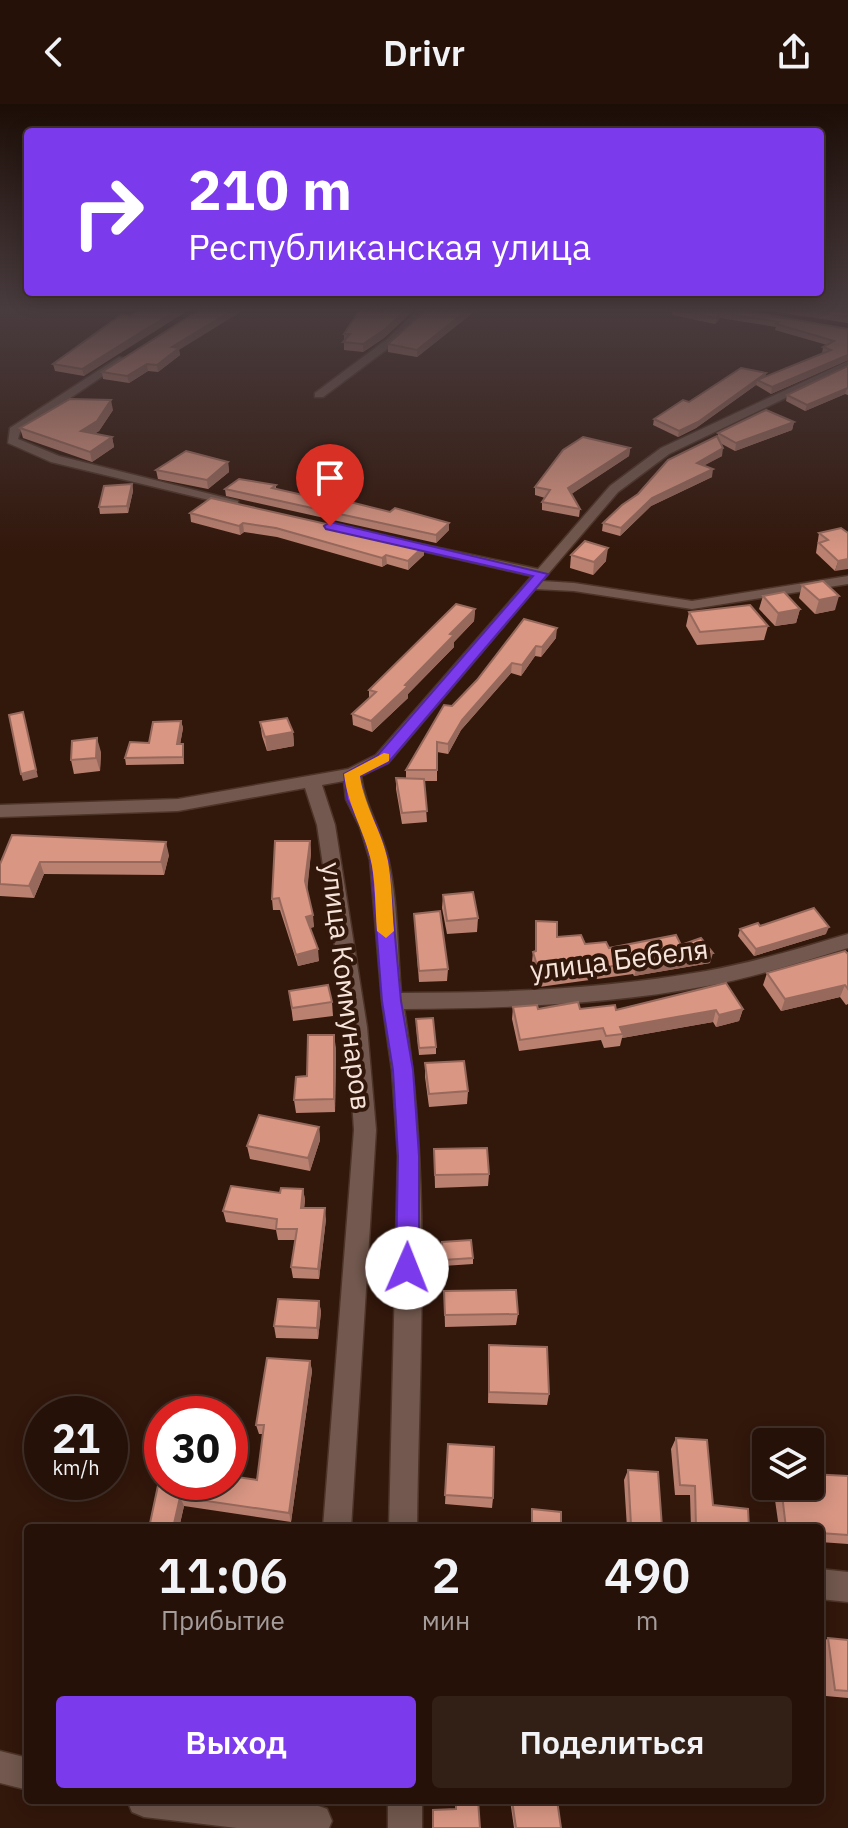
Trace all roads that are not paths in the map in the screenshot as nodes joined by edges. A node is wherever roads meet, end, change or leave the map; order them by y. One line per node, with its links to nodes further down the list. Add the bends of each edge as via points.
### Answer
1 (72, 391): 5 (street, via 14,430 12,441 55,459)
2 (324, 391): 4 (street)
3 (790, 391): 7 (street, via 639,468 614,489)
4 (319, 395)
5 (254, 509)
6 (375, 536): 7 (street)
7 (536, 580): 8 (street, via 692,605); 9 (street, via 382,759)
8 (848, 580)
9 (352, 774): 10 (street); 13 (street, улица Коммунаров, via 355,799 379,860)
10 (312, 782): 11 (street, via 178,805); 14 (street, улица Коммунаров, via 326,825 348,965 365,1130)
11 (0, 811)
12 (848, 941): 13 (street, улица Бебеля, via 752,969 630,990 497,1001)
13 (392, 1001): 15 (street, улица Коммунаров, via 409,1156)
14 (337, 1524)
15 (403, 1524)
16 (824, 1584): 17 (street)
17 (848, 1587)
18 (0, 1767): 19 (street)
19 (24, 1773)
20 (187, 1804): 22 (street)
21 (405, 1804): 23 (street)
22 (316, 1816)
23 (405, 1828)

